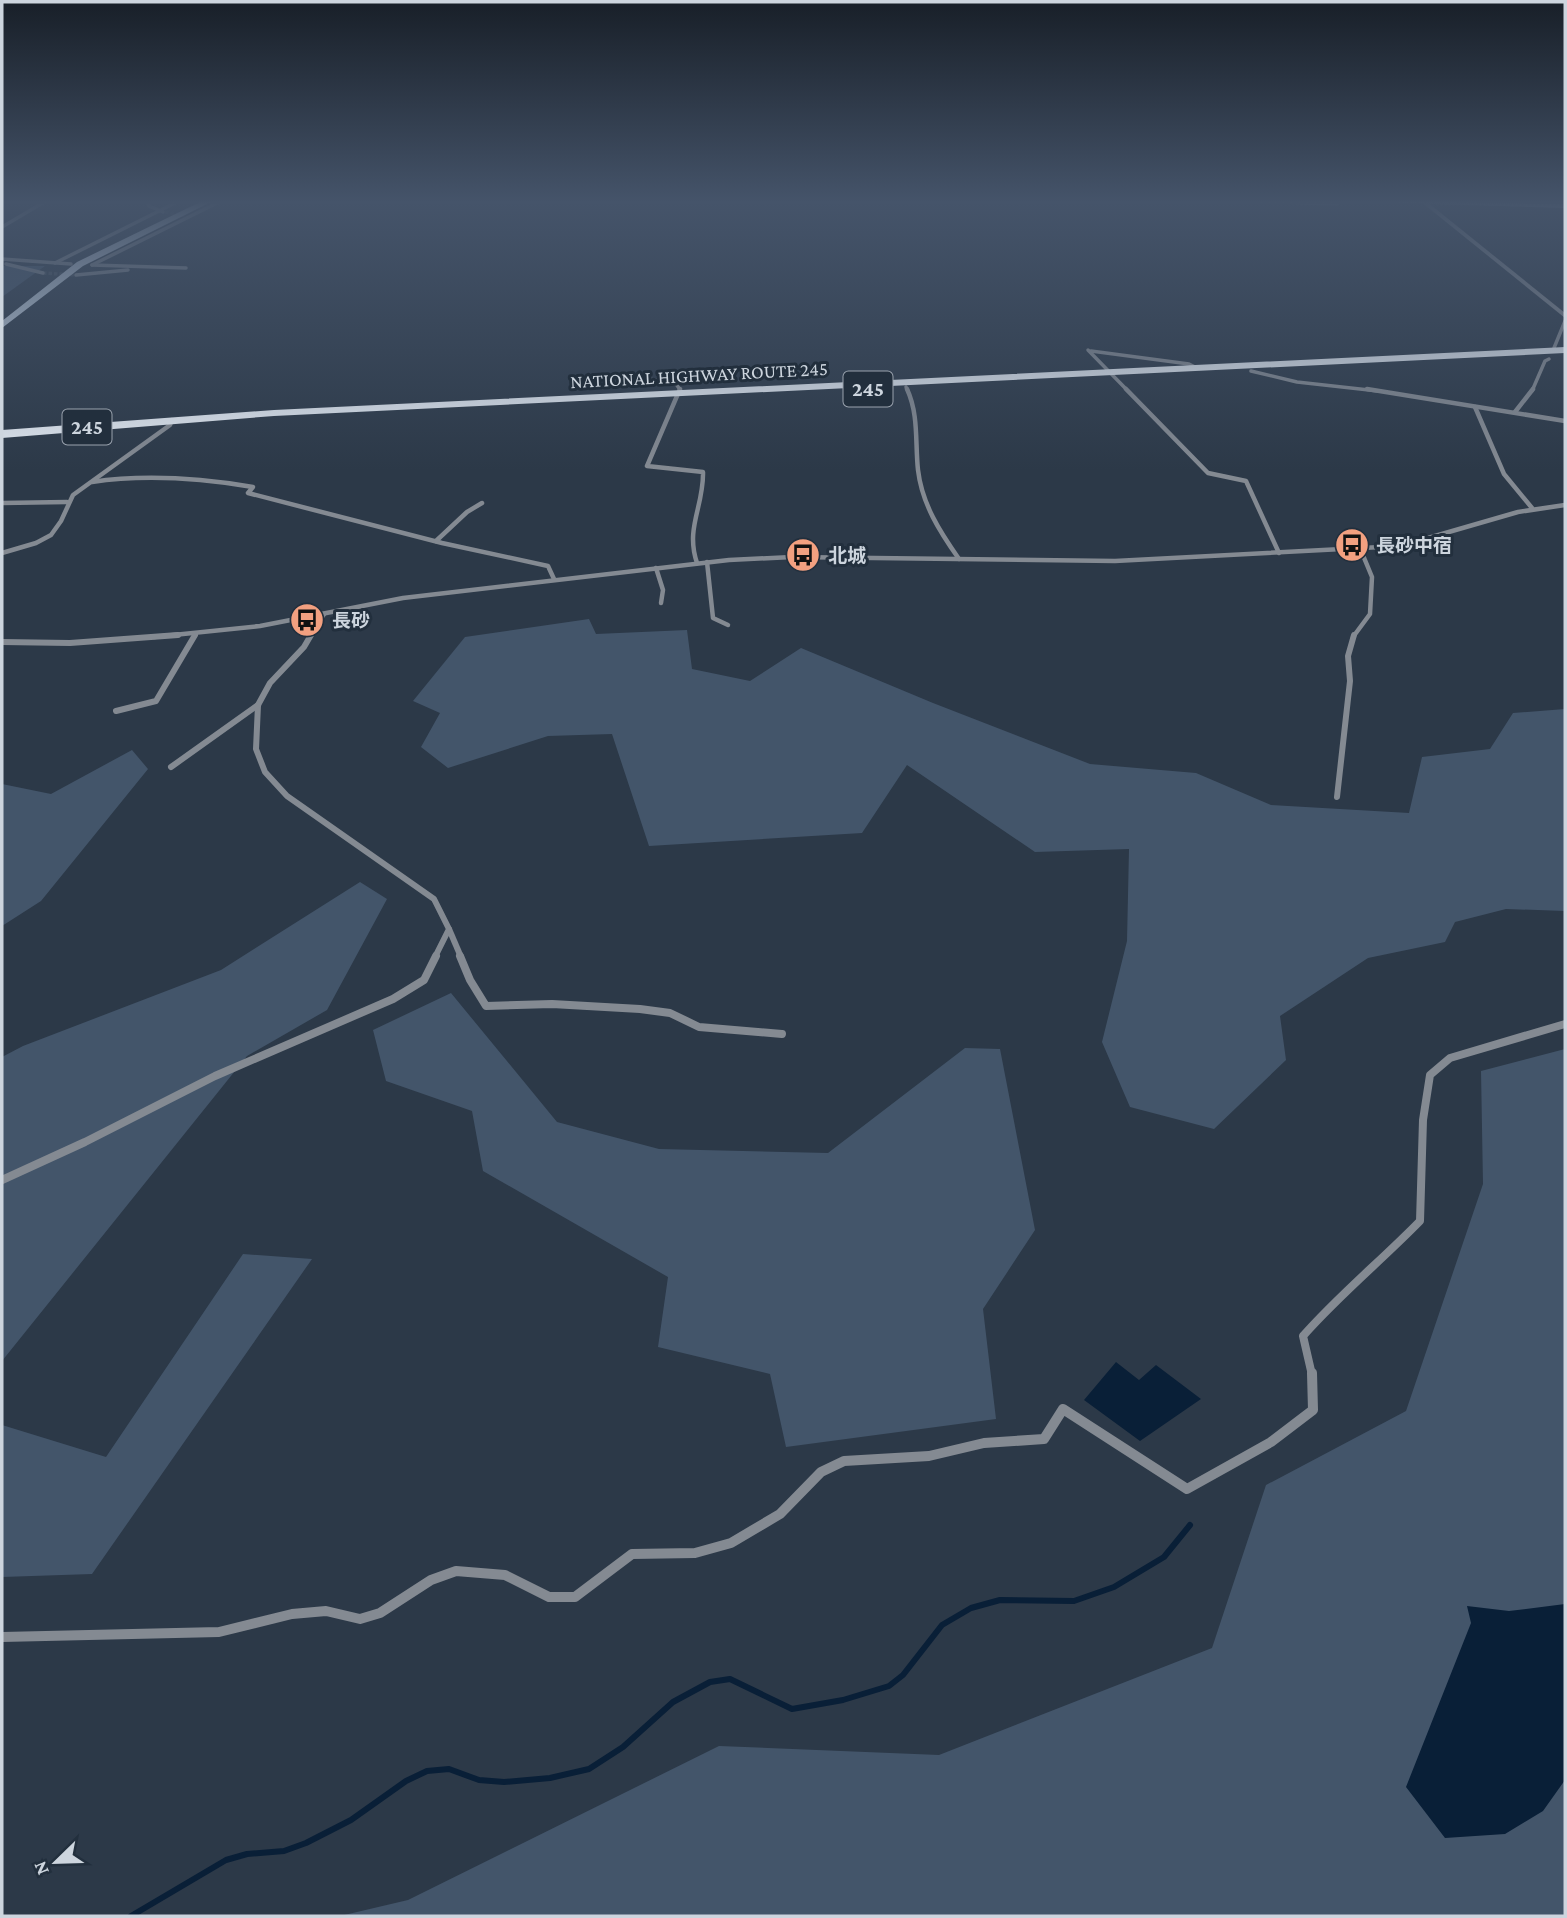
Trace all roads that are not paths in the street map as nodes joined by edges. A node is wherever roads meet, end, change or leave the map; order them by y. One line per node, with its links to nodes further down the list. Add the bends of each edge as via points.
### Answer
1 (35, 291): 4 (main road)
2 (44, 291): 7 (main road)
3 (1533, 291): 5 (street)
4 (2, 312)
5 (1565, 316)
6 (1565, 321): 8 (street)
7 (2, 325)
8 (1561, 351): 10 (highway, NATIONAL HIGHWAY ROUTE 245 / 245); 11 (highway, NATIONAL HIGHWAY ROUTE 245 / 245)
9 (1549, 359): 17 (street)
10 (1197, 368): 12 (highway, NATIONAL HIGHWAY ROUTE 245 / 245); 12 (street, via 1088,350)
11 (1251, 371): 12 (highway, NATIONAL HIGHWAY ROUTE 245 / 245); 16 (street, via 1297,382)
12 (1114, 374): 14 (highway, NATIONAL HIGHWAY ROUTE 245 / 245); 15 (highway, NATIONAL HIGHWAY ROUTE 245 / 245); 30 (street, via 1208,473 1246,481)
13 (638, 377): 15 (street, via 676,384)
14 (906, 387): 15 (highway, NATIONAL HIGHWAY ROUTE 245 / 245); 31 (street, via 918,427 918,469 928,511)
15 (677, 396): 19 (highway, NATIONAL HIGHWAY ROUTE 245 / 245); 33 (street, via 647,466 703,472 689,537)
16 (1475, 407): 17 (street); 26 (street, via 1492,451)
17 (1515, 412): 18 (street)
18 (1565, 421)
19 (171, 422): 20 (highway, NATIONAL HIGHWAY ROUTE 245 / 245); 21 (street)
20 (2, 436)
21 (92, 482): 22 (street); 27 (street, via 152,476 253,487 248,493)
22 (67, 502): 23 (street); 29 (street, via 52,535)
23 (2, 503)
24 (482, 503): 27 (street)
25 (1565, 505): 26 (street)
26 (1532, 508): 28 (street, via 1419,542)
27 (436, 541): 35 (street, via 548,566)
28 (1360, 548): 30 (street); 44 (street, via 1373,576 1370,614 1352,638 1348,656 1350,681)
29 (2, 553)
30 (1279, 553): 31 (street, via 1115,561)
31 (959, 559): 32 (street, via 792,557)
32 (707, 562): 33 (street); 38 (street, via 713,618)
33 (696, 563): 34 (street)
34 (656, 568): 35 (street); 36 (street, via 663,590)
35 (554, 579): 37 (street, via 403,598)
36 (661, 603)
37 (324, 614): 39 (street); 41 (street)
38 (728, 625)
39 (196, 634): 40 (street, via 70,643); 42 (street, via 156,701)
40 (2, 642)
41 (258, 705): 43 (street); 45 (street, via 256,739 265,772 298,804 434,899)
42 (116, 711)
43 (171, 767)
44 (1337, 797)
45 (449, 929): 47 (street, via 486,1006 640,1009 670,1013 699,1027); 48 (street, via 424,980 393,999 215,1076)
46 (1565, 1024): 49 (street, via 1450,1059 1430,1075 1423,1121 1420,1221 1303,1336 1314,1384 1313,1410 1271,1442 1187,1489 1063,1409 1044,1439 984,1443 929,1456 844,1461 821,1472 780,1514 731,1543 695,1553 632,1554 575,1597 549,1597 505,1575 456,1571 430,1580 380,1614 360,1619 326,1611 292,1614 219,1633)
47 (782, 1034)
48 (2, 1180)
49 (2, 1637)

